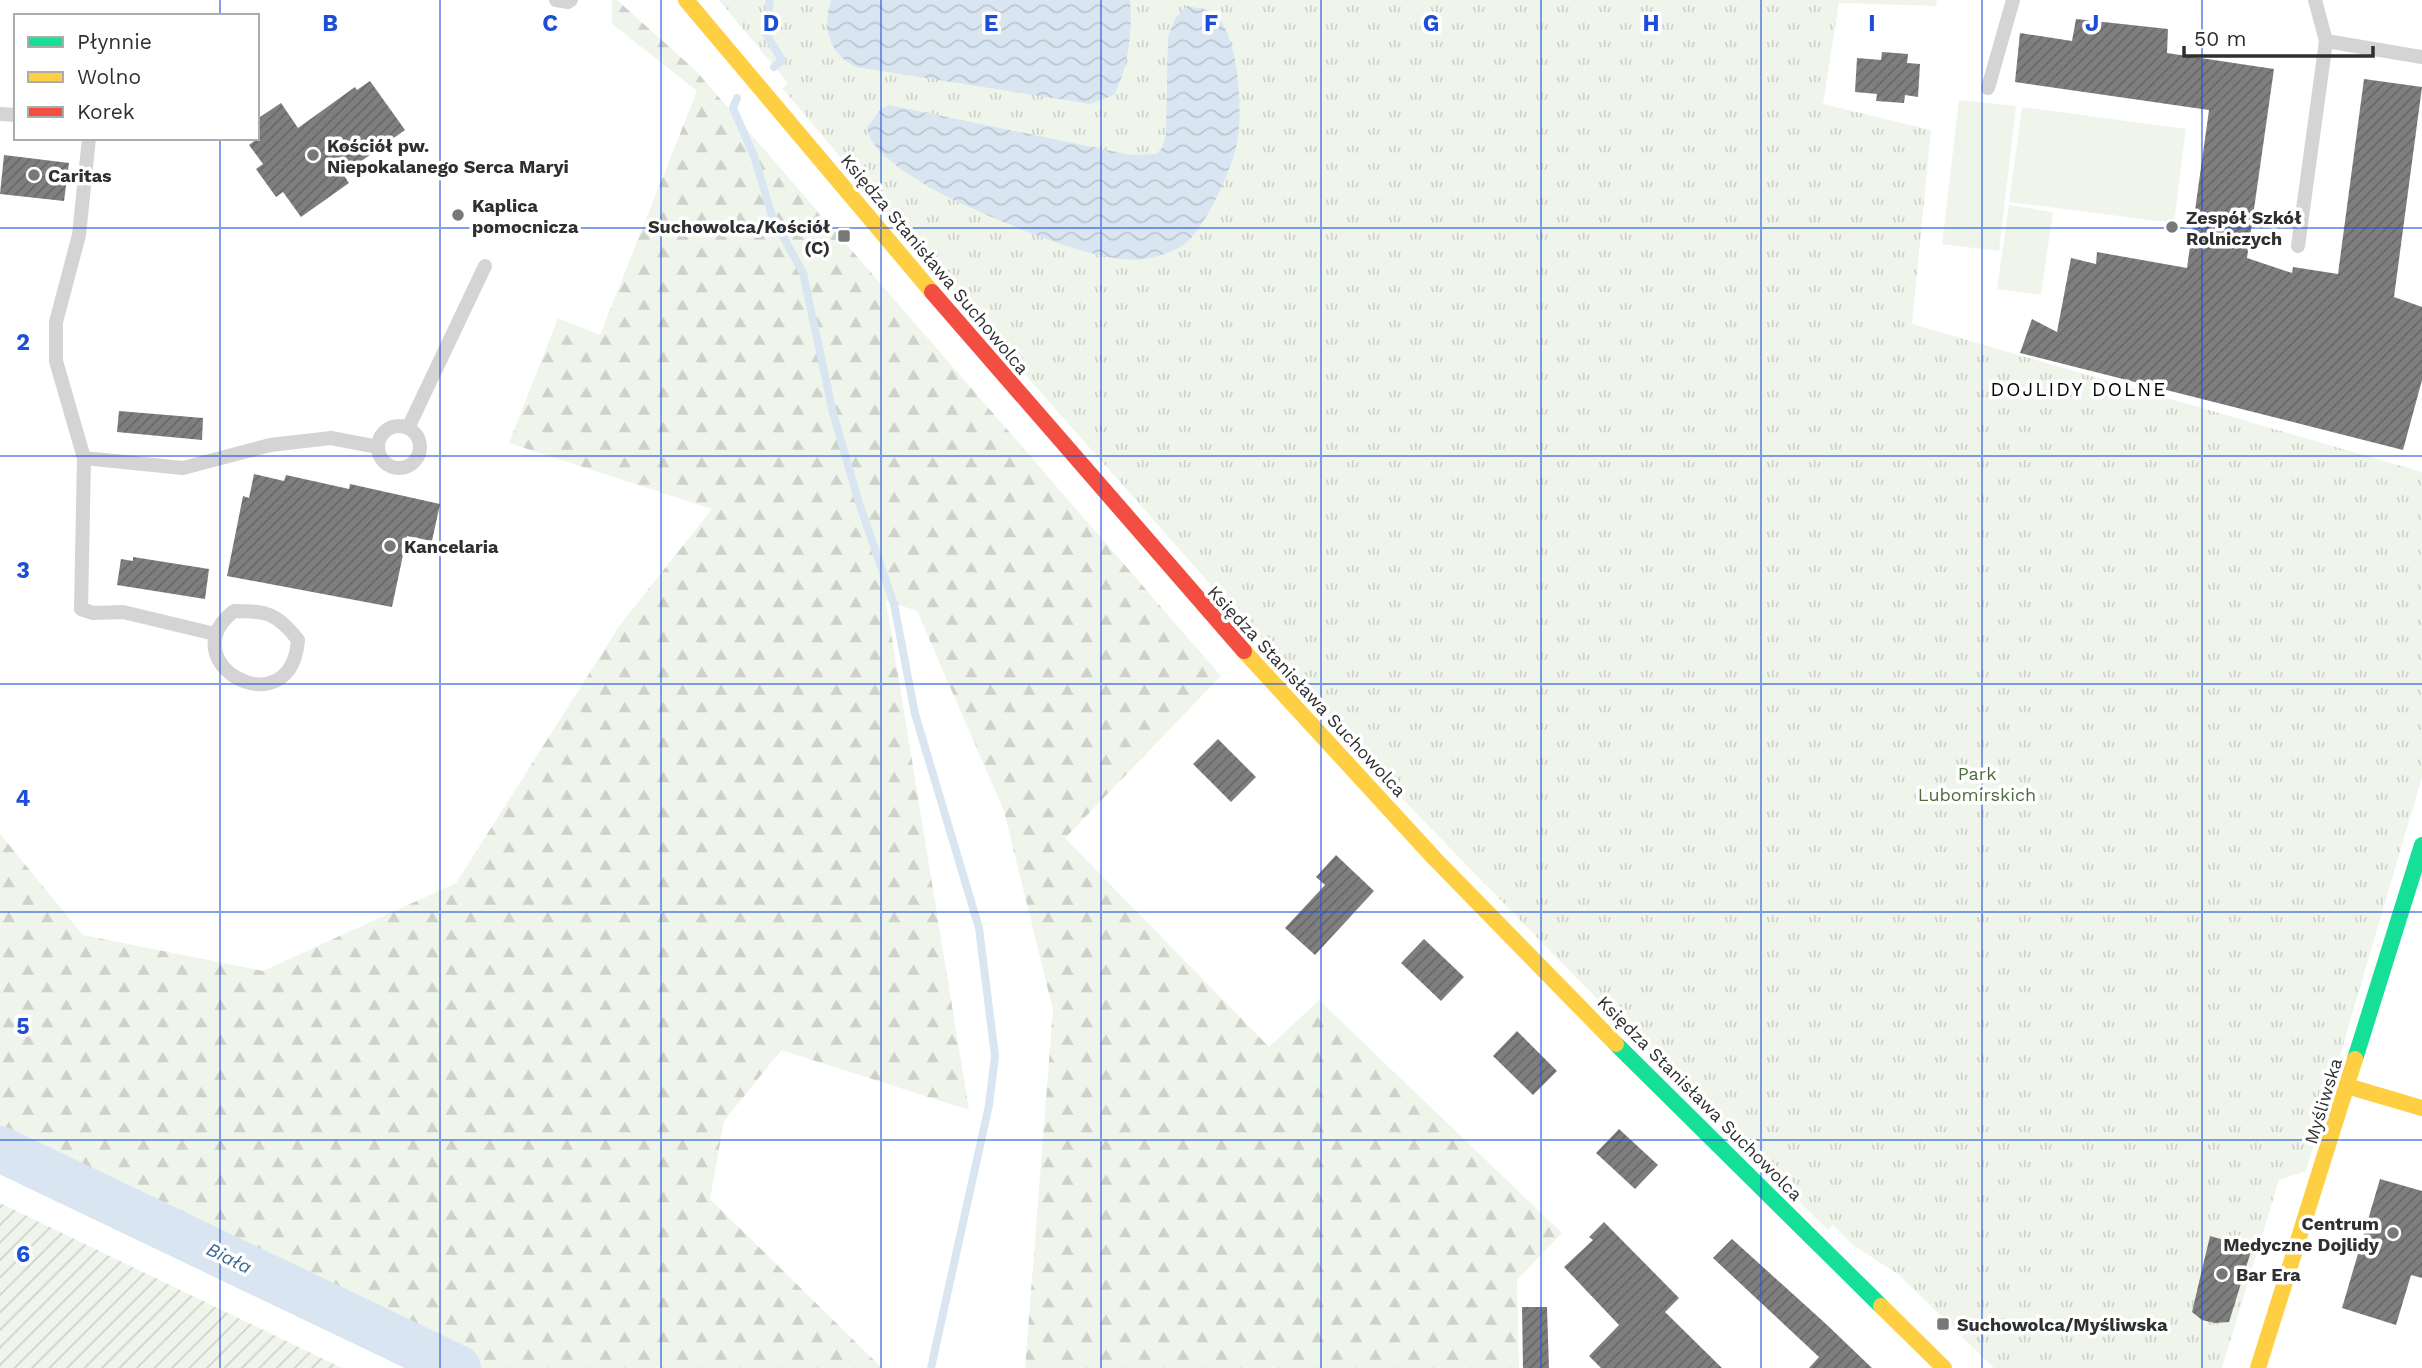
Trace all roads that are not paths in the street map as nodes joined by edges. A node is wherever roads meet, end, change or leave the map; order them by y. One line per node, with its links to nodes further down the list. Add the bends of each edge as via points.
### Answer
1 (556, 0): 2 (lane)
2 (571, 0)
3 (686, 0): 20 (main road, Księdza Stanisława Suchowolca, via 1155,554 1368,787)
4 (2013, 0): 9 (lane)
5 (2309, 0): 6 (lane)
6 (2315, 0): 7 (lane)
7 (2326, 41): 8 (lane); 11 (lane)
8 (2422, 57)
9 (1989, 88)
10 (89, 140): 15 (lane, via 79,235 56,323 56,361)
11 (2298, 246)
12 (485, 266): 13 (lane)
13 (408, 428): 14 (lane, via 384,432); 14 (lane, via 420,446 410,466 388,466)
14 (378, 447): 15 (lane, via 331,438 271,445 183,468)
15 (84, 458): 16 (lane, via 81,609 123,612)
16 (215, 634): 16 (lane, via 220,664 237,681 257,685 275,681 296,657 298,640 276,616 234,611 220,622)
17 (2422, 845): 18 (main road, Myśliwska)
18 (2347, 1086): 19 (main road); 21 (main road, Myśliwska)
19 (2422, 1108)
20 (1944, 1368)
21 (2258, 1368)

